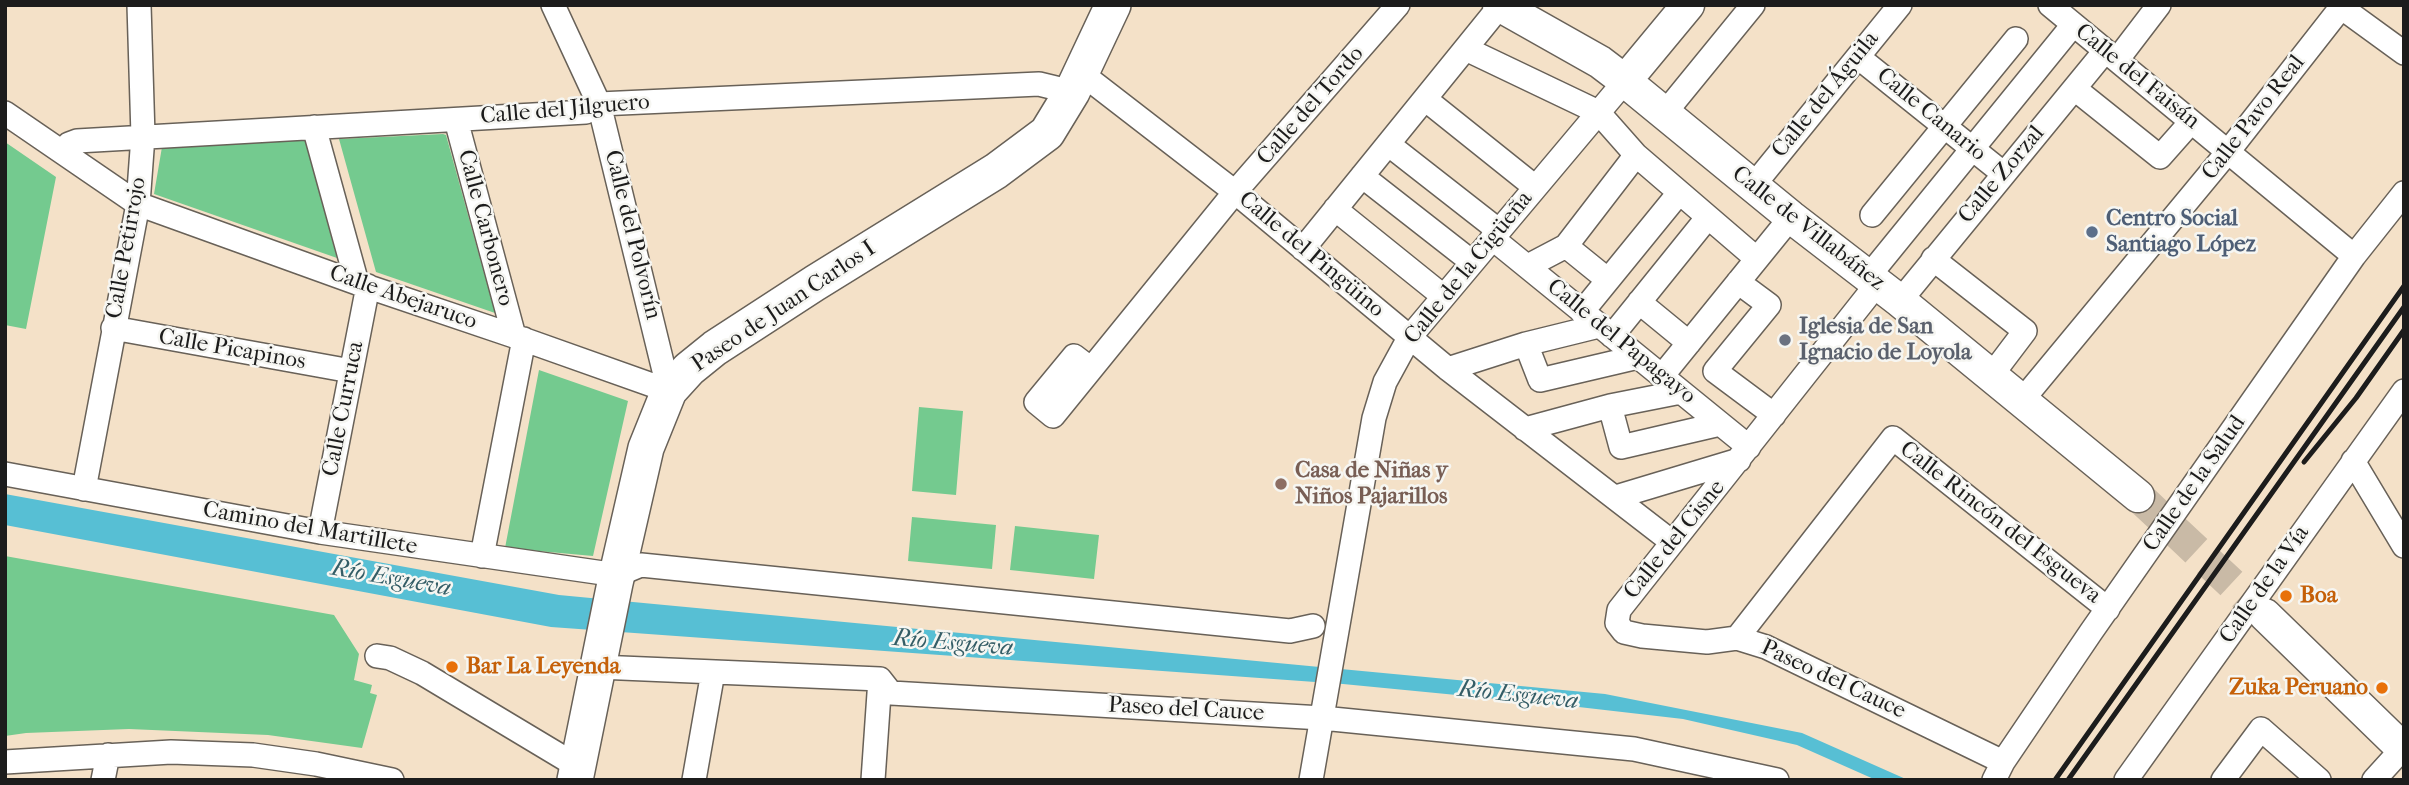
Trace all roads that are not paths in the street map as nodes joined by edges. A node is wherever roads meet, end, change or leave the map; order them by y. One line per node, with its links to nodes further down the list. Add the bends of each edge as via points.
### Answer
1 (139, 5): 30 (street, Calle Petirrojo)
2 (553, 5): 22 (street, Calle del Polvorín)
3 (1113, 5): 19 (main road, Paseo de Juan Carlos I)
4 (1398, 5): 40 (street, Calle del Tordo)
5 (1688, 5): 18 (main road, Calle de la Cigüeña)
6 (1753, 5): 25 (street)
7 (1900, 5): 17 (street, Calle del Águila)
8 (2050, 5): 12 (street, Calle del Faisán)
9 (2159, 5): 16 (street, Calle Zorzal)
10 (1500, 6): 14 (street); 18 (main road, Calle de Villabáñez)
11 (2341, 6): 15 (street); 33 (street, Calle Pavo Real)
12 (2073, 25): 16 (street, Calle del Faisán); 32 (street)
13 (2016, 39): 28 (street)
14 (1466, 48): 21 (street); 24 (street)
15 (2404, 53)
16 (2111, 55): 20 (street, Calle Zorzal); 27 (street, Calle del Faisán)
17 (1858, 57): 28 (street, Calle Canario); 38 (street, Calle del Águila)
18 (1625, 81): 24 (street, Calle de la Cigüeña); 25 (main road, Calle de Villabáñez)
19 (1076, 82): 22 (street, Calle del Jilguero); 40 (street, Calle del Pingüino); 75 (main road, Paseo de Juan Carlos I, via 1047,133 1026,149 715,348)
20 (2074, 89): 27 (street, via 2160,157); 36 (street, Calle Zorzal)
21 (1425, 99): 31 (street); 39 (street)
22 (599, 104): 26 (street, Calle del Jilguero, via 586,111); 75 (street, Calle del Polvorín)
23 (5, 113): 34 (street, Calle Abejaruco)
24 (1598, 113): 35 (street); 39 (street, Calle de la Cigüeña)
25 (1664, 114): 38 (main road, Calle de Villabáñez)
26 (456, 120): 29 (street, Calle del Jilguero); 64 (street, Calle Carbonero)
27 (2191, 122): 33 (street, Calle del Faisán)
28 (1945, 126): 32 (street, Calle Canario); 45 (street)
29 (314, 127): 30 (street, Calle del Jilguero); 58 (street, Calle Curruca)
30 (143, 136): 34 (street, Calle del Jilguero, via 77,141 69,144); 43 (street, Calle Petirrojo)
31 (1388, 144): 37 (street); 48 (street, Calle del Papagayo)
32 (1974, 149): 36 (street, Calle Canario); 59 (street)
33 (2227, 153): 51 (street, Calle del Faisán); 77 (street, Calle Pavo Real)
34 (67, 154): 43 (street, Calle Abejaruco)
35 (1636, 155): 41 (street); 49 (street)
36 (2004, 174): 53 (street, Calle Zorzal)
37 (1362, 176): 44 (street); 54 (street)
38 (1753, 186): 47 (main road, Calle de Villabáñez)
39 (1535, 187): 48 (street, Calle de la Cigüeña)
40 (1236, 192): 50 (street, Calle del Pingüino); 70 (street, Calle del Tordo)
41 (1679, 192): 46 (street); 56 (street)
42 (2404, 193): 51 (street, Calle de la Salud)
43 (138, 204): 58 (street, Calle Abejaruco); 63 (street, Calle Petirrojo)
44 (1335, 209): 50 (street); 60 (street)
45 (1872, 215)
46 (1708, 217): 52 (street); 61 (street)
47 (1791, 217): 52 (street); 59 (main road, Calle de Villabáñez)
48 (1495, 234): 54 (street, Calle de la Cigüeña); 55 (street, Calle del Papagayo)
49 (1566, 246): 55 (street); 56 (street)
50 (1303, 249): 65 (street, Calle del Pingüino)
51 (2354, 256): 94 (street, Calle de la Salud)
52 (1757, 259): 57 (street)
53 (1933, 259): 59 (street, Calle Zorzal); 69 (street, via 2025,331)
54 (1472, 261): 60 (street, Calle de la Cigüeña)
55 (1528, 266): 62 (street, Calle del Papagayo)
56 (1608, 280): 62 (street)
57 (1738, 282): 66 (street); 73 (street, via 1769,305)
58 (362, 285): 64 (street, Calle Abejaruco); 72 (street, Calle Curruca)
59 (1882, 287): 80 (street, Calle del Cisne); 87 (main road, Calle de Villabáñez)
60 (1443, 296): 65 (street, Calle de la Cigüeña)
61 (1639, 302): 62 (street); 66 (street)
62 (1598, 324): 67 (street); 68 (street, Calle del Papagayo)
63 (113, 328): 72 (street, Calle Picapinos); 86 (street, Calle Petirrojo)
64 (519, 337): 75 (street, Calle Abejaruco); 92 (street, Calle Carbonero)
65 (1409, 338): 71 (street, Calle del Pingüino); 103 (street, Calle de la Cigüeña, via 1385,382 1374,418)
66 (1689, 343): 74 (street)
67 (1526, 344): 68 (street, via 1540,380); 71 (street)
68 (1638, 357): 74 (street, Calle del Papagayo)
69 (1997, 368)
70 (1091, 369)
71 (1448, 369): 82 (street, Calle del Pingüino)
72 (351, 371): 89 (street, Calle Curruca)
73 (1715, 371): 78 (street); 80 (street)
74 (1662, 376): 78 (street, Calle del Papagayo)
75 (669, 391): 93 (main road, Paseo de Juan Carlos I, via 646,448)
76 (2404, 391): 84 (street, Calle de la Vía)
77 (2029, 392)
78 (1686, 396): 79 (street); 81 (street, Calle del Papagayo)
79 (1610, 406): 81 (street, via 1621,447); 82 (street)
80 (1774, 415): 83 (street, Calle del Cisne)
81 (1720, 424): 83 (street, Calle del Papagayo)
82 (1525, 429): 88 (street, Calle del Pingüino)
83 (1744, 453): 88 (street, Calle del Cisne); 90 (street, Calle del Cisne)
84 (2353, 461): 91 (street); 115 (street, Calle de la Vía)
85 (5, 474): 86 (street, Camino del Martillete)
86 (84, 489): 89 (street, Camino del Martillete)
87 (2138, 496)
88 (1616, 497): 90 (street, Calle del Pingüino)
89 (320, 532): 92 (street, Camino del Martillete)
90 (1672, 542): 96 (street, Calle del Cisne, via 1619,610)
91 (2404, 546)
92 (482, 556): 93 (street, Camino del Martillete)
93 (615, 580): 97 (street, via 641,565 1290,631); 100 (main road, Paseo de Juan Carlos I)
94 (2108, 609): 98 (street, Calle Rincón del Esgueva, via 1894,438); 107 (street, Calle de la Salud)
95 (2266, 615): 104 (main road)
96 (1616, 623): 98 (street, Paseo del Cauce, via 1624,632 1642,636 1707,642)
97 (1313, 626)
98 (1737, 638): 107 (street, Paseo del Cauce, via 1766,647)
99 (377, 656): 108 (street, via 422,673)
100 (598, 667): 101 (street, Paseo del Cauce); 108 (main road, Paseo de Juan Carlos I)
101 (713, 672): 102 (street, Paseo del Cauce); 111 (street)
102 (880, 679): 103 (street, Paseo del Cauce, via 891,693); 112 (street)
103 (1324, 710): 113 (street, Calle de la Cigüeña); 114 (street, Paseo del Cauce, via 1634,749)
104 (2399, 754): 118 (street)
105 (108, 755): 106 (street); 109 (street); 110 (street, via 253,755)
106 (5, 762)
107 (1998, 771)
108 (576, 773)
109 (103, 780)
110 (392, 780)
111 (694, 780)
112 (873, 780)
113 (1311, 780)
114 (1777, 780)
115 (2126, 780)
116 (2223, 780): 117 (street, via 2260,729)
117 (2319, 780)
118 (2374, 780)

